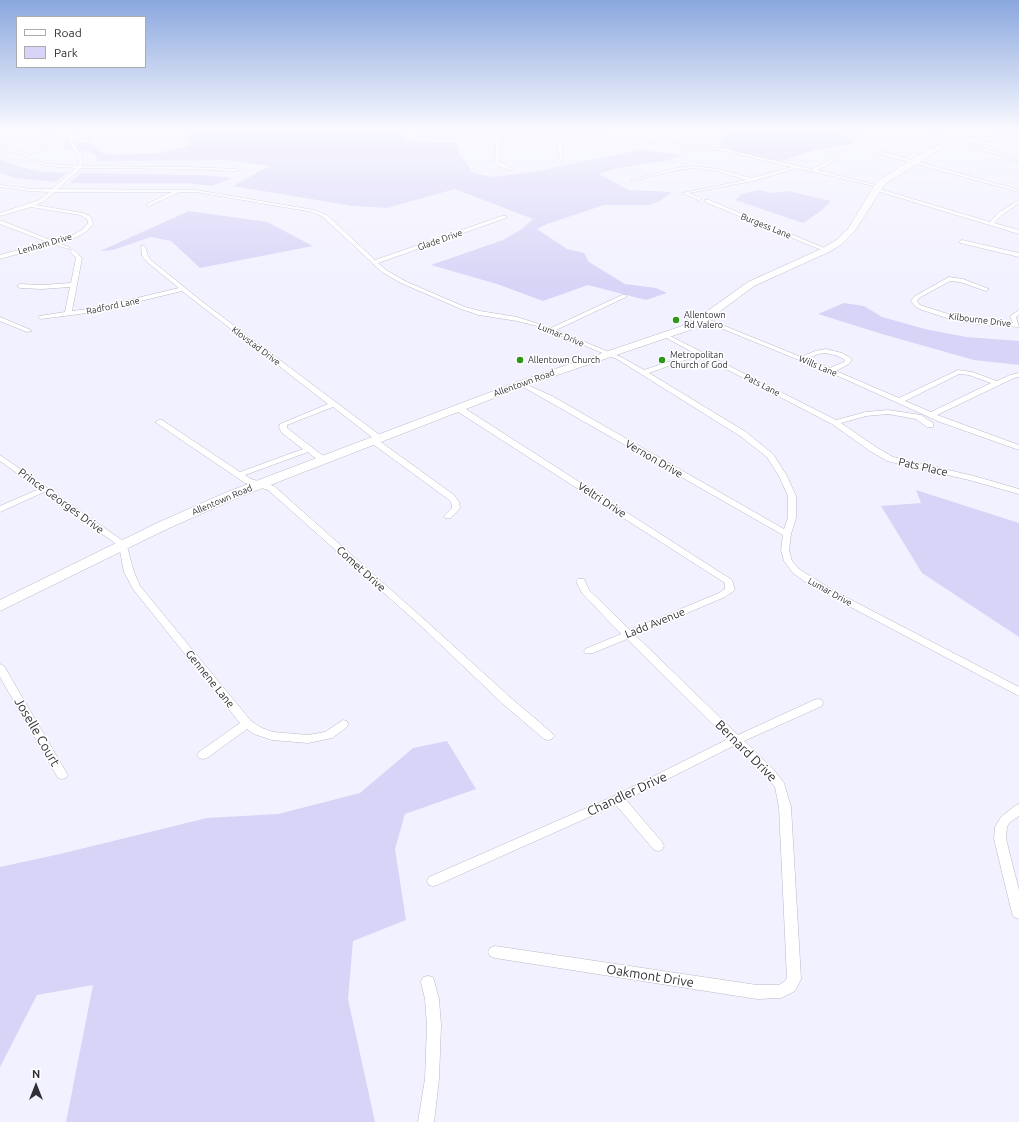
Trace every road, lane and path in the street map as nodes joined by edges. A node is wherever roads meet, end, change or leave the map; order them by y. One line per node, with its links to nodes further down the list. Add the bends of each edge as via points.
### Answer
1 (66, 180): 8 (street)
2 (752, 180): 11 (street, via 684,192)
3 (850, 180): 7 (street)
4 (884, 180): 7 (main road, Allentown Road)
5 (982, 180): 10 (street)
6 (0, 186): 8 (street, Lumar Drive)
7 (877, 187): 19 (street); 25 (main road, Allentown Road, via 851,230)
8 (55, 190): 9 (street, Lumar Drive); 14 (street, via 43,200)
9 (179, 190): 15 (street); 29 (street, Lumar Drive, via 223,194 317,212)
10 (1019, 191)
11 (698, 199)
12 (707, 201): 25 (street, Burgess Lane)
13 (1019, 201): 19 (street)
14 (31, 205): 16 (street); 22 (street, Lenham Drive, via 78,213 91,220 89,227 82,232)
15 (149, 205)
16 (0, 215)
17 (504, 218): 29 (street, Glade Drive)
18 (0, 222): 22 (street)
19 (990, 224): 20 (street)
20 (1019, 232)
21 (962, 242): 27 (street)
22 (52, 243): 24 (street); 28 (street, Lenham Drive)
23 (143, 247): 32 (street, Klovstad Drive, via 144,256 148,261)
24 (67, 248)
25 (826, 250): 38 (main road, Allentown Road, via 751,284)
26 (73, 251): 30 (street, via 79,258)
27 (1019, 255)
28 (0, 257)
29 (375, 262): 41 (street, Lumar Drive, via 393,277 462,308 530,322)
30 (73, 284): 31 (street); 36 (street)
31 (20, 286)
32 (184, 289): 36 (street, Radford Lane, via 103,309); 53 (street, Klovstad Drive)
33 (986, 289): 40 (street, Kilbourne Drive, via 961,280 949,279 915,299 915,302 924,309 953,318)
34 (624, 296): 41 (street)
35 (1019, 312): 40 (street, via 1014,316)
36 (68, 314): 37 (street, Radford Lane)
37 (41, 317)
38 (703, 318): 43 (main road, Allentown Road); 46 (street, Wills Lane)
39 (0, 319): 42 (street)
40 (1018, 325)
41 (551, 330): 45 (street, Lumar Drive)
42 (29, 331)
43 (666, 336): 44 (street, Pats Lane); 45 (main road, Allentown Road)
44 (699, 352): 48 (street); 57 (street, Pats Lane)
45 (610, 354): 48 (street, Lumar Drive); 51 (main road, Allentown Road)
46 (801, 359): 47 (street, Wills Lane); 47 (street, via 826,351 849,359 847,363)
47 (830, 371): 52 (street, Wills Lane)
48 (643, 373): 70 (street, Lumar Drive, via 743,434 770,456 792,496 792,518)
49 (1019, 375): 50 (street)
50 (996, 383): 52 (street, via 958,372); 55 (street)
51 (521, 384): 54 (main road, Allentown Road); 70 (street, Vernon Drive, via 550,398)
52 (899, 401): 55 (street, Wills Lane)
53 (334, 404): 59 (street, Klovstad Drive); 61 (street, via 284,424 285,431)
54 (458, 408): 59 (main road, Allentown Road); 73 (street, Veltri Drive, via 726,579 731,588)
55 (931, 415): 60 (street, Wills Lane)
56 (159, 422): 64 (street, Comet Drive)
57 (835, 422): 58 (street, via 866,414 888,412 918,417); 67 (street, Pats Place, via 873,449 897,462 964,476)
58 (930, 425)
59 (376, 439): 63 (main road, Allentown Road); 69 (street, Klovstad Drive, via 451,497 456,508)
60 (1019, 448)
61 (309, 450): 63 (street); 64 (street)
62 (0, 456): 66 (street, Prince Georges Drive)
63 (323, 460): 65 (main road, Allentown Road)
64 (239, 475): 65 (street, Comet Drive)
65 (259, 484): 71 (main road, Allentown Road); 82 (street, Comet Drive, via 271,488)
66 (45, 489): 68 (street); 71 (street, Prince Georges Drive)
67 (1019, 492)
68 (0, 509)
69 (448, 516)
70 (787, 534): 78 (street, Lumar Drive, via 785,550 788,561 807,579)
71 (123, 545): 74 (main road, Allentown Road); 80 (street, Gennene Lane, via 129,572 136,587)
72 (581, 581): 75 (street, Bernard Drive, via 589,596)
73 (722, 596): 75 (street, Ladd Avenue)
74 (0, 606)
75 (627, 634): 76 (street, Ladd Avenue); 83 (street, Bernard Drive)
76 (589, 651)
77 (0, 668): 85 (street, Joselle Court)
78 (1019, 692)
79 (818, 703): 83 (street, Chandler Drive)
80 (247, 724): 81 (street, Gennene Lane, via 272,736 308,739 328,735); 84 (street)
81 (343, 724)
82 (548, 736)
83 (736, 740): 86 (street, Chandler Drive); 92 (street, Bernard Drive, via 770,772 780,786 783,797)
84 (203, 755)
85 (62, 775)
86 (618, 799): 88 (street); 89 (street, Chandler Drive)
87 (1019, 809): 90 (street, via 1005,820 1001,827 1000,839)
88 (658, 846)
89 (433, 881)
90 (1019, 913)
91 (496, 952): 92 (street, Oakmont Drive, via 757,992 775,993 785,989 793,983)
92 (795, 974)
93 (428, 982): 94 (street, via 434,1025 432,1079)
94 (426, 1122)

